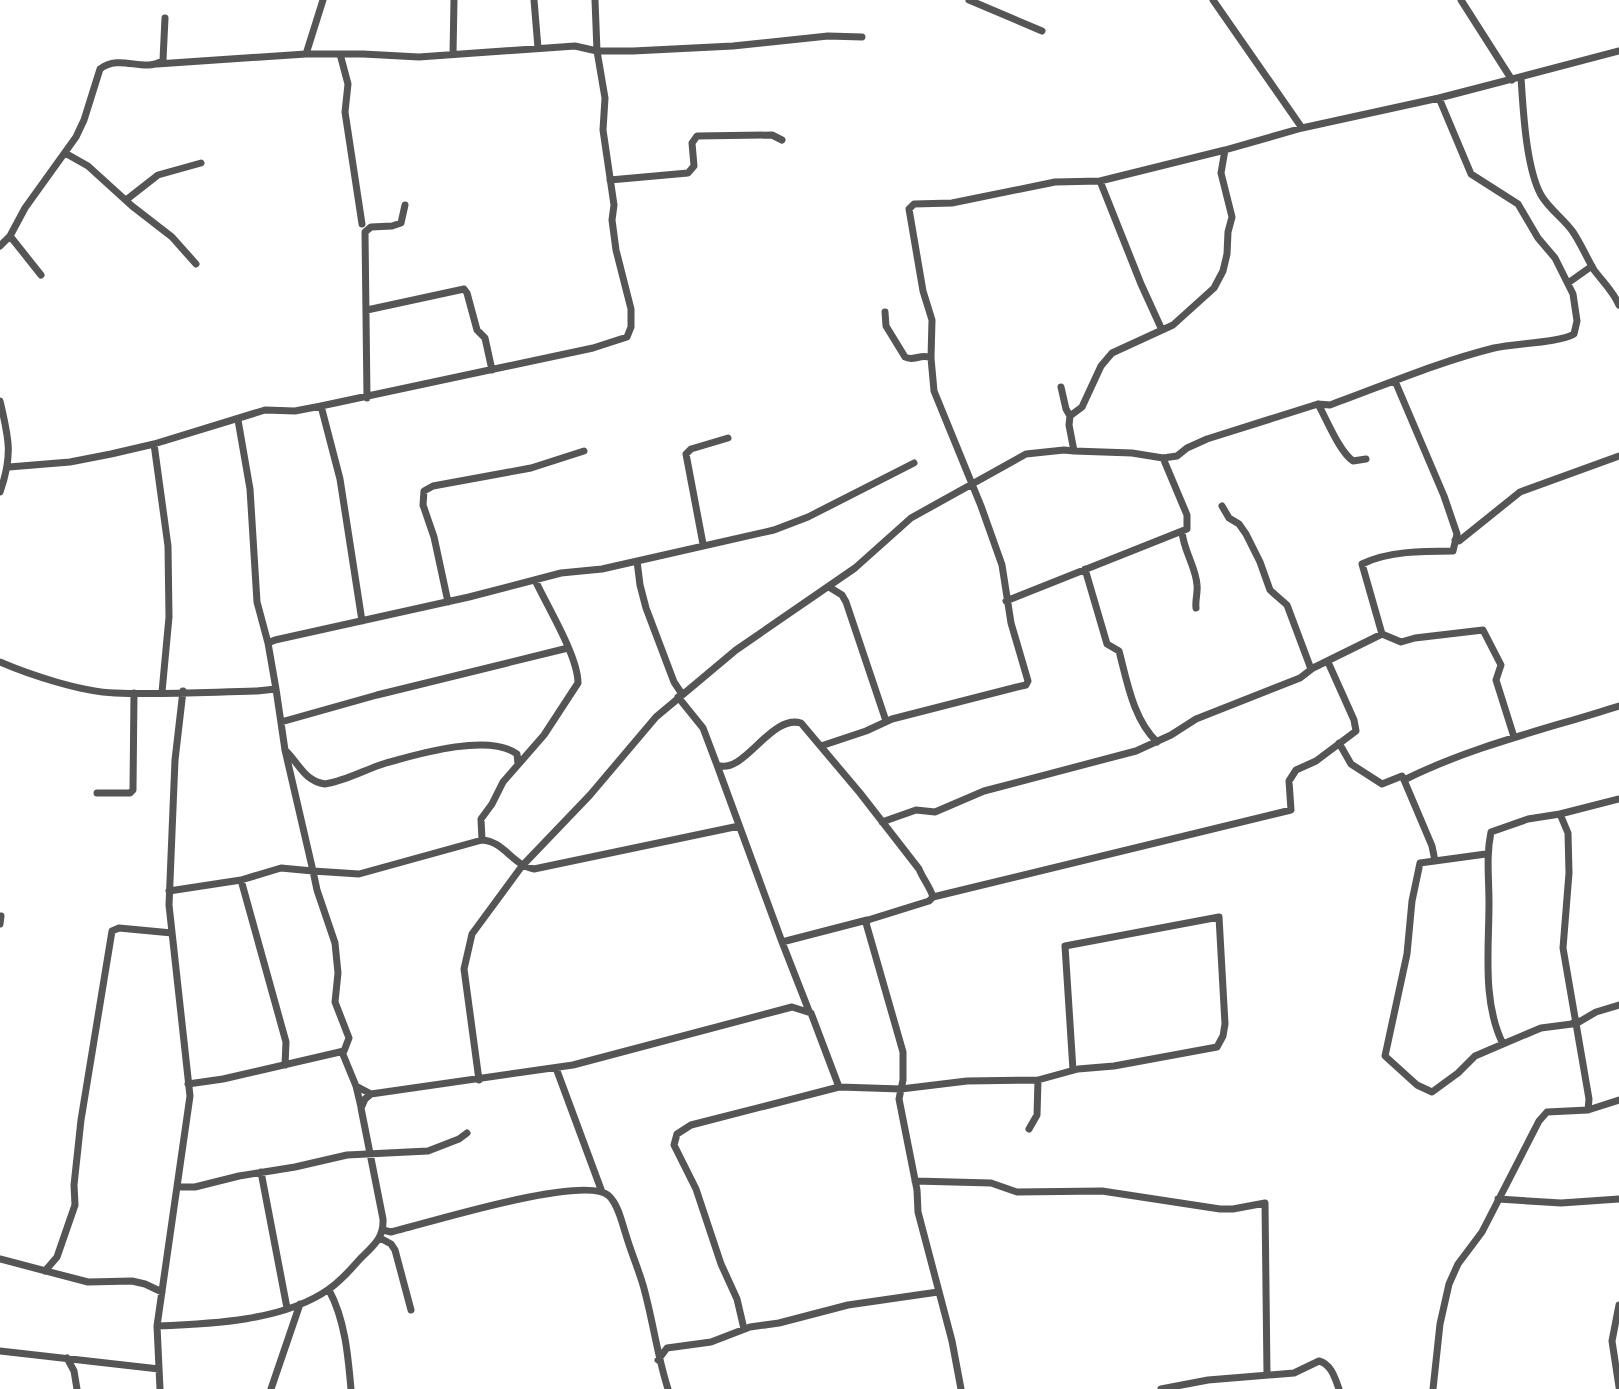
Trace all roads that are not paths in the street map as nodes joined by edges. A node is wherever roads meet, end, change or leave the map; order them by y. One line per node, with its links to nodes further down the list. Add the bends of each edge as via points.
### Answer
1 (323, 0): 14 (street)
2 (454, 0): 16 (street)
3 (534, 0): 11 (street)
4 (595, 0): 12 (street)
5 (969, 0): 9 (street)
6 (1213, 0): 20 (street)
7 (1461, 0): 18 (street)
8 (165, 18): 17 (street, via 163,56)
9 (1042, 31)
10 (862, 37): 12 (street)
11 (538, 48): 12 (street, via 576,46); 16 (street)
12 (597, 51): 25 (street, via 606,98 603,130)
13 (1619, 51): 18 (street)
14 (306, 54): 15 (street); 17 (street)
15 (340, 54): 16 (street); 29 (street, via 348,84 345,112)
16 (453, 54)
17 (157, 64): 23 (street, via 119,61 100,69 84,120)
18 (1517, 78): 19 (street); 33 (street, via 1541,194 1572,231)
19 (1439, 98): 20 (street); 35 (street, via 1471,174 1517,204)
20 (1302, 128): 22 (street)
21 (782, 140): 25 (street, via 772,135 697,136 692,144 694,166 688,173)
22 (1225, 150): 26 (street); 39 (street, via 1221,173 1232,217 1223,271 1214,288 1188,314)
23 (65, 153): 27 (street, via 88,166); 30 (street)
24 (201, 163): 27 (street, via 158,175)
25 (610, 180): 41 (street, via 616,250 631,309 627,337)
26 (1100, 181): 39 (street); 40 (street, via 1055,182 952,203 914,204 909,209 932,320)
27 (125, 200): 32 (street, via 172,237)
28 (405, 205): 37 (street, via 401,223 365,232)
29 (362, 224)
30 (10, 236): 31 (street); 34 (street)
31 (0, 246)
32 (196, 264)
33 (1592, 266): 35 (street); 36 (street)
34 (41, 275)
35 (1568, 283): 42 (street, via 1576,303 1576,329 1571,336 1496,348)
36 (1619, 305)
37 (367, 310): 41 (street, via 464,289 477,330 485,338); 44 (street)
38 (885, 313): 40 (street, via 886,326 905,358)
39 (1163, 330): 48 (street, via 1112,354 1101,366 1082,407)
40 (931, 358): 59 (street, via 936,398)
41 (492, 370): 44 (street)
42 (1395, 381): 46 (street, via 1330,405); 63 (street, via 1444,496)
43 (1061, 387): 48 (street)
44 (367, 398): 47 (street)
45 (0, 401): 58 (street)
46 (1318, 404): 55 (street, via 1207,439 1177,456); 56 (street, via 1344,454 1353,461)
47 (321, 406): 49 (street, via 265,410); 72 (street, via 340,479)
48 (1070, 416): 53 (street)
49 (238, 420): 51 (street); 74 (street, via 250,489 257,602)
50 (728, 438): 64 (street, via 686,454)
51 (154, 444): 58 (street, via 70,462); 81 (street, via 168,546 169,617)
52 (584, 451): 70 (street, via 531,468 424,491 423,505)
53 (1074, 451): 55 (street); 59 (street, via 1026,454)
54 (1619, 456): 63 (street, via 1520,492 1478,528)
55 (1163, 457): 62 (street, via 1187,515 1187,529)
56 (1366, 459)
57 (914, 463): 64 (street, via 808,517 774,530)
58 (9, 467): 60 (street)
59 (971, 485): 68 (street, via 912,517); 69 (street, via 1006,578)
60 (0, 492)
61 (1222, 506): 78 (street, via 1246,534 1270,590 1287,606)
62 (1182, 531): 66 (street); 71 (street, via 1198,586)
63 (1455, 540): 73 (street, via 1453,551 1374,558 1362,564)
64 (703, 544): 65 (street)
65 (637, 561): 67 (street); 83 (street, via 646,608)
66 (1085, 569): 69 (street); 88 (street, via 1107,644 1119,650 1133,705)
67 (535, 580): 70 (street); 75 (street)
68 (829, 587): 83 (street, via 736,650); 85 (street, via 846,602)
69 (1006, 601): 85 (street, via 1026,685)
70 (448, 602): 72 (street)
71 (1196, 608)
72 (362, 621): 74 (street)
73 (1382, 634): 77 (street); 87 (street, via 1401,642 1483,630 1501,665 1496,680)
74 (268, 643): 79 (street)
75 (568, 648): 86 (street); 92 (street, via 578,683 544,736)
76 (0, 662): 82 (street, via 102,692)
77 (1328, 662): 78 (street); 89 (street, via 1356,731)
78 (1311, 670): 88 (street, via 1278,688 1196,719)
79 (276, 689): 80 (street); 86 (street)
80 (183, 691): 81 (street); 108 (street)
81 (162, 692): 82 (street)
82 (134, 693): 95 (street, via 133,790)
83 (680, 695): 93 (street, via 703,728); 102 (street)
84 (1619, 706): 87 (street)
85 (886, 721): 90 (street)
86 (281, 722): 91 (street)
87 (1514, 737): 94 (street)
88 (1157, 742): 98 (street, via 984,792 935,812 915,810)
89 (1339, 743): 94 (street, via 1351,764 1382,784 1402,776); 109 (street, via 1316,761 1296,769 1289,781 1291,810)
90 (821, 746): 93 (street, via 805,726 794,721 733,765); 98 (street)
91 (285, 750): 92 (street, via 306,776 325,784 457,748 496,746 516,753); 106 (street)
92 (517, 764): 100 (street, via 481,819)
93 (717, 765): 99 (street)
94 (1404, 780): 104 (street)
95 (97, 793)
96 (1619, 799): 97 (street)
97 (1560, 814): 101 (street, via 1491,832); 115 (street, via 1568,833 1569,873 1563,948)
98 (882, 822): 109 (street, via 919,869)
99 (739, 826): 105 (street, via 534,869); 112 (street)
100 (482, 840): 103 (street, via 498,845); 106 (street, via 359,874)
101 (1486, 855): 104 (street); 116 (street, via 1489,991)
102 (532, 856): 103 (street); 105 (street)
103 (512, 858): 105 (street)
104 (1435, 861): 116 (street, via 1420,863 1385,1056 1432,1092 1475,1056)
105 (522, 866): 121 (street, via 468,944 464,969)
106 (313, 871): 107 (street, via 281,868); 117 (street, via 335,943 335,1002 349,1038)
107 (241, 880): 108 (street); 118 (street, via 286,1042)
108 (169, 891): 111 (street)
109 (933, 897): 110 (street, via 921,905)
110 (868, 919): 112 (street); 126 (street, via 903,1052)
111 (172, 933): 123 (street); 141 (street, via 112,931 81,1120 75,1205)
112 (782, 942): 114 (street)
113 (1619, 1005): 115 (street)
114 (808, 1011): 119 (street, via 792,1007); 125 (street, via 819,1028)
115 (1576, 1020): 116 (street); 130 (street)
116 (1503, 1044)
117 (342, 1052): 118 (street); 124 (street)
118 (285, 1065): 123 (street)
119 (556, 1068): 121 (street); 137 (street)
120 (1073, 1070): 120 (street, via 1065,946 1219,917 1225,1024 1217,1047); 122 (street)
121 (479, 1080): 127 (street)
122 (1038, 1080): 126 (street); 131 (street, via 1037,1115)
123 (188, 1084): 136 (street)
124 (356, 1086): 127 (street); 129 (street)
125 (839, 1087): 126 (street); 153 (street, via 691,1125 673,1140 696,1189)
126 (901, 1088): 135 (street, via 899,1099)
127 (371, 1094): 129 (street)
128 (1619, 1100): 130 (street)
129 (361, 1108): 133 (street)
130 (1588, 1110): 138 (street, via 1547,1112)
131 (1028, 1129)
132 (467, 1133): 133 (street, via 428,1151)
133 (368, 1153): 134 (street); 140 (street, via 381,1201)
134 (261, 1172): 136 (street); 150 (street)
135 (915, 1181): 147 (street); 162 (street, via 991,1183 1017,1192 1102,1191 1220,1209 1265,1203)
136 (177, 1187): 146 (street)
137 (603, 1192): 140 (street, via 557,1192); 154 (street, via 611,1198 621,1222)
138 (1499, 1199): 139 (street, via 1561,1203); 172 (street, via 1449,1283)
139 (1619, 1199)
140 (382, 1234): 145 (street); 151 (street, via 395,1250)
141 (57, 1257): 143 (street); 144 (street)
142 (0, 1259): 143 (street)
143 (45, 1271): 144 (street)
144 (62, 1275): 146 (street, via 88,1282 132,1281)
145 (329, 1290): 148 (street); 167 (street, via 345,1335)
146 (162, 1292): 152 (street)
147 (938, 1292): 153 (street, via 848,1305); 169 (street)
148 (300, 1304): 150 (street); 166 (street)
149 (1619, 1305): 163 (street, via 1612,1341)
150 (287, 1308): 152 (street, via 236,1322)
151 (411, 1310)
152 (157, 1326): 160 (street)
153 (744, 1329): 155 (street, via 711,1342)
154 (653, 1332): 155 (street); 159 (street)
155 (667, 1348): 159 (street)
156 (0, 1351): 157 (street)
157 (67, 1358): 158 (street); 161 (street)
158 (82, 1360): 160 (street); 161 (street)
159 (658, 1360): 168 (street)
160 (159, 1369): 165 (street)
161 (74, 1371): 164 (street)
162 (1267, 1375): 170 (street); 171 (street, via 1294,1373 1322,1362)
163 (1619, 1387)
164 (77, 1389)
165 (160, 1389)
166 (271, 1389)
167 (351, 1389)
168 (668, 1389)
169 (961, 1389)
170 (1161, 1389)
171 (1339, 1389)
172 (1433, 1389)

